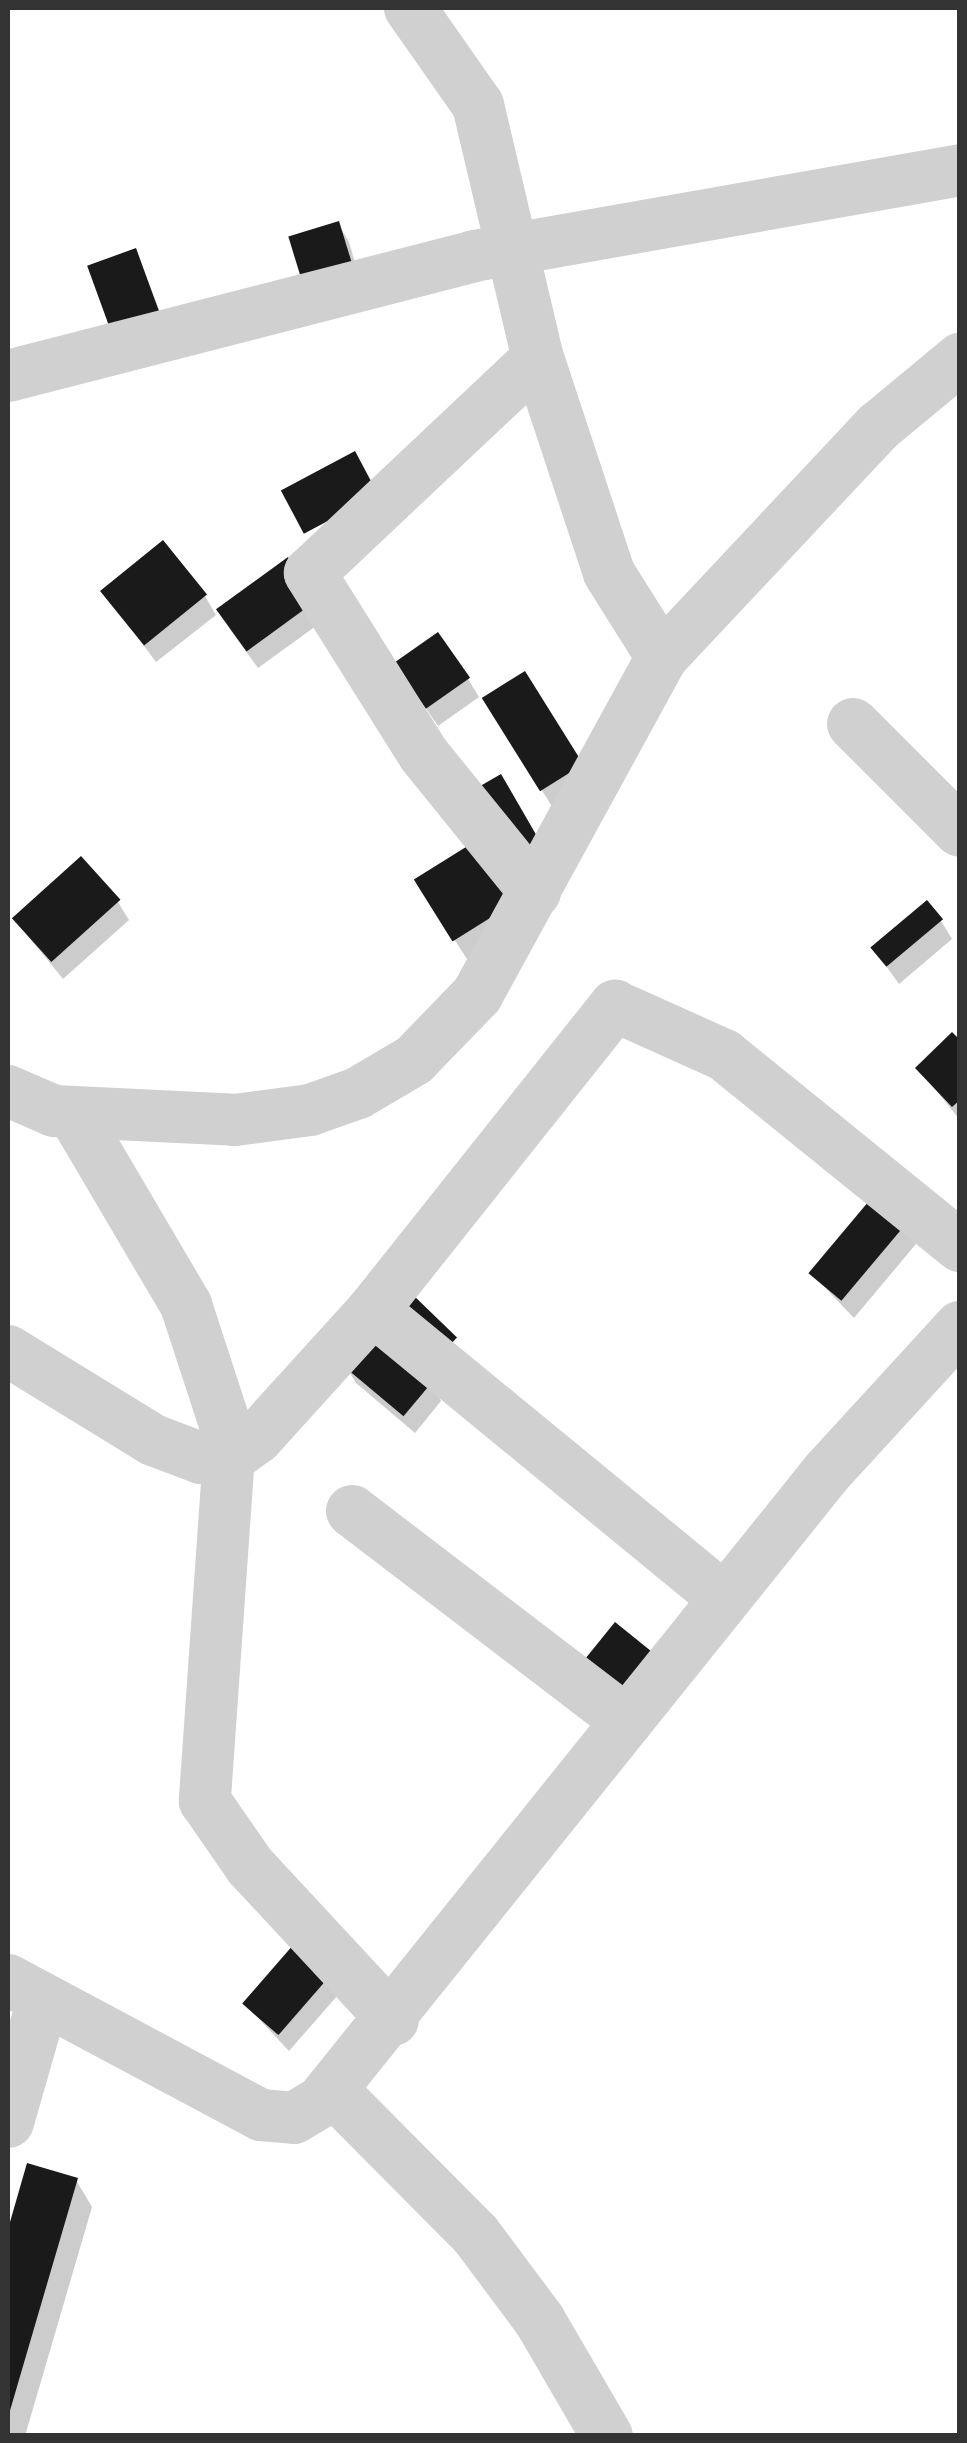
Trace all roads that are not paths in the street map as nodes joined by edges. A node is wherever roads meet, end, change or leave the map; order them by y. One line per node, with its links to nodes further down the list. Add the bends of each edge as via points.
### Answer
1 (410, 8): 3 (street, via 478,105)
2 (960, 170): 3 (street)
3 (512, 249): 4 (street); 6 (street)
4 (538, 358): 7 (street, via 609,574); 10 (street, via 310,573 424,755)
5 (960, 359): 7 (street, via 878,427)
6 (8, 376)
7 (662, 657): 10 (street)
8 (853, 724): 9 (street)
9 (960, 831)
10 (535, 892): 12 (street, via 477,995 414,1060 358,1093 310,1110 235,1120)
11 (8, 1091): 12 (street, via 35,1106)
12 (74, 1113): 17 (street, via 186,1304)
13 (960, 1246): 14 (street, via 724,1055 615,1006)
14 (374, 1310): 17 (street, via 257,1438); 19 (street)
15 (960, 1327): 19 (street)
16 (8, 1351): 17 (street, via 153,1440 202,1458)
17 (232, 1456): 22 (street, via 205,1801 250,1866)
18 (352, 1511): 20 (street)
19 (724, 1598): 20 (street)
20 (627, 1721): 22 (street)
21 (25, 1990): 23 (street, via 261,2115 294,2118); 24 (street)
22 (393, 2020): 23 (street)
23 (332, 2090): 25 (street, via 476,2235 540,2321)
24 (8, 2122)
25 (606, 2436)

